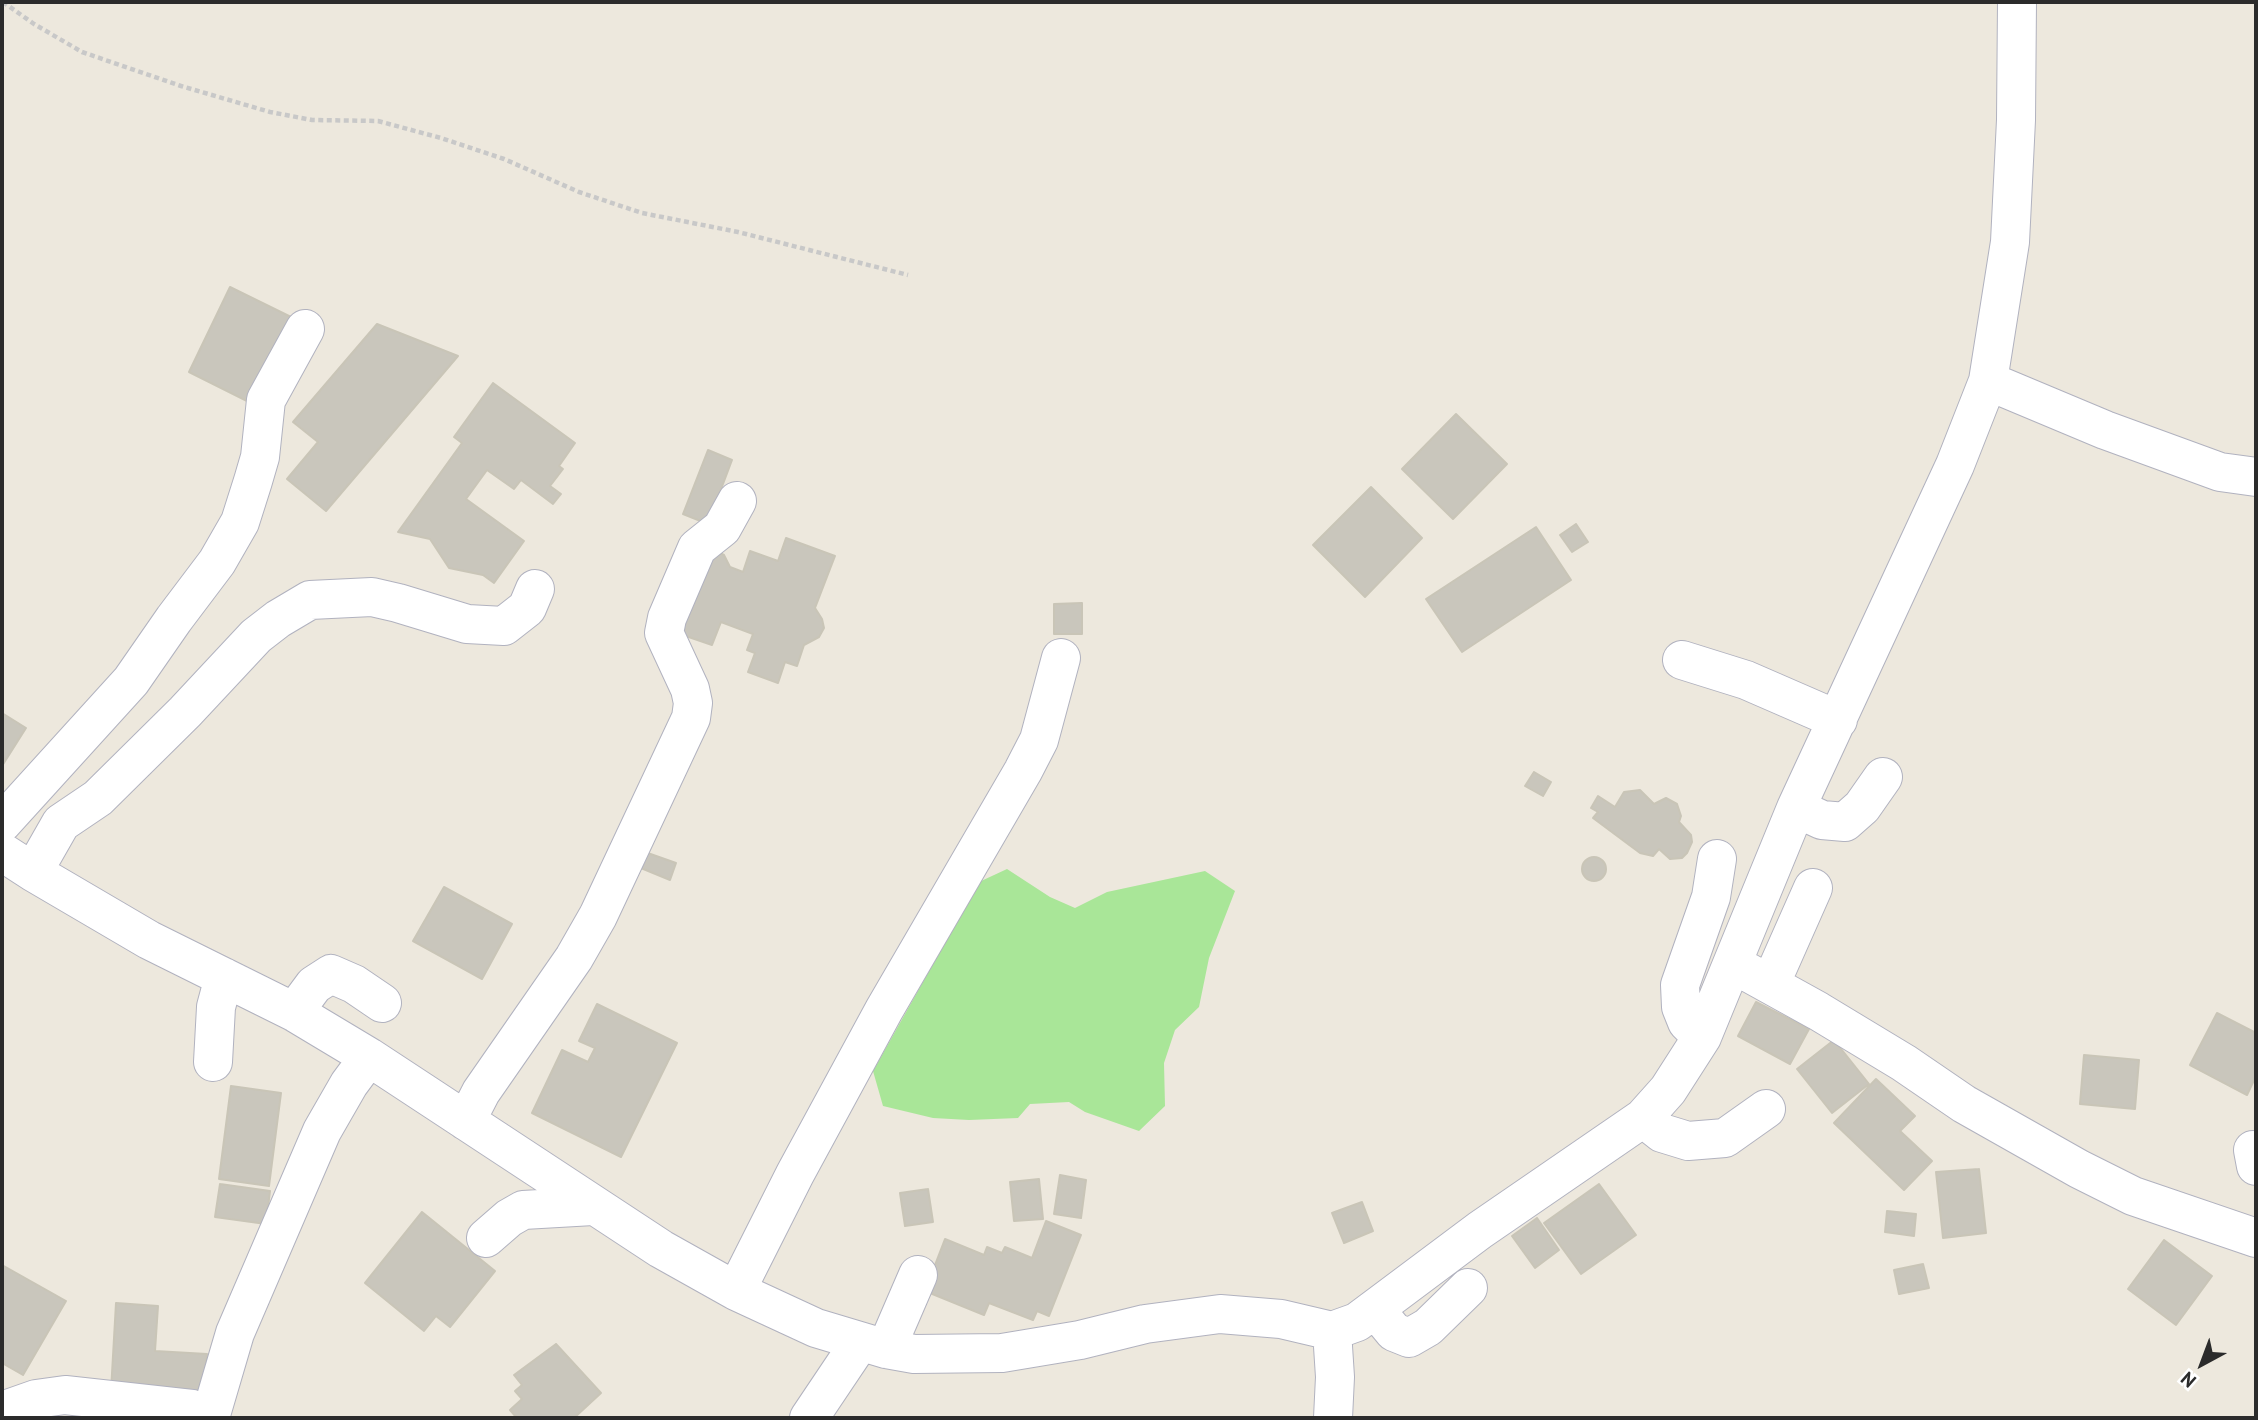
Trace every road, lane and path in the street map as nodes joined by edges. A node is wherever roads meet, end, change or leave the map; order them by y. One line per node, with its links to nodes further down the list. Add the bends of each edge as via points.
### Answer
1 (3, 2): 3 (path, via 82,52 270,113 312,120 378,121 504,159 642,213)
2 (2017, 2): 5 (street, via 2010,242)
3 (908, 275)
4 (305, 329): 14 (street, via 266,400 260,457 250,492 240,522 217,562 131,681)
5 (1988, 381): 6 (street, via 2220,472); 11 (street, via 1955,466)
6 (2256, 477)
7 (737, 501): 28 (street, via 722,528 697,548 667,618 664,633 690,689 691,718 598,916)
8 (535, 589): 16 (street, via 527,608 504,626 467,624 372,597 310,600 256,636 106,790)
9 (1061, 658): 34 (street, via 1038,740 1023,771 884,1010)
10 (1682, 660): 11 (street, via 1746,680)
11 (1838, 720): 13 (street)
12 (1883, 777): 13 (street, via 1845,822 1822,820)
13 (1796, 808): 18 (street)
14 (2, 823)
15 (1717, 859): 23 (street, via 1711,897 1680,985 1687,1022)
16 (17, 862): 19 (street, via 149,940)
17 (1813, 888): 20 (street)
18 (1733, 964): 20 (street); 23 (street)
19 (224, 977): 22 (street); 25 (street, via 216,1007)
20 (1767, 982): 31 (street, via 2079,1169 2133,1196)
21 (382, 1003): 22 (street, via 331,974 314,985)
22 (294, 1012): 24 (street)
23 (1702, 1037): 27 (street, via 1668,1090)
24 (369, 1057): 28 (street); 39 (street, via 322,1131 235,1333)
25 (213, 1062)
26 (1766, 1109): 27 (street, via 1725,1138 1688,1141 1662,1133)
27 (1643, 1118): 35 (street)
28 (466, 1121): 29 (street)
29 (593, 1206): 30 (street, via 523,1210); 34 (street)
30 (486, 1238)
31 (2254, 1240)
32 (918, 1275): 37 (street)
33 (1468, 1289): 35 (street, via 1429,1327 1409,1338 1394,1332)
34 (736, 1291): 37 (street, via 816,1328)
35 (1375, 1309): 36 (street)
36 (1332, 1331): 37 (street, via 1281,1319 1220,1314 1002,1353 915,1354); 41 (street)
37 (873, 1345): 40 (street)
38 (2, 1411): 39 (street, via 65,1395 192,1409)
39 (210, 1417)
40 (808, 1418)
41 (1333, 1418)

